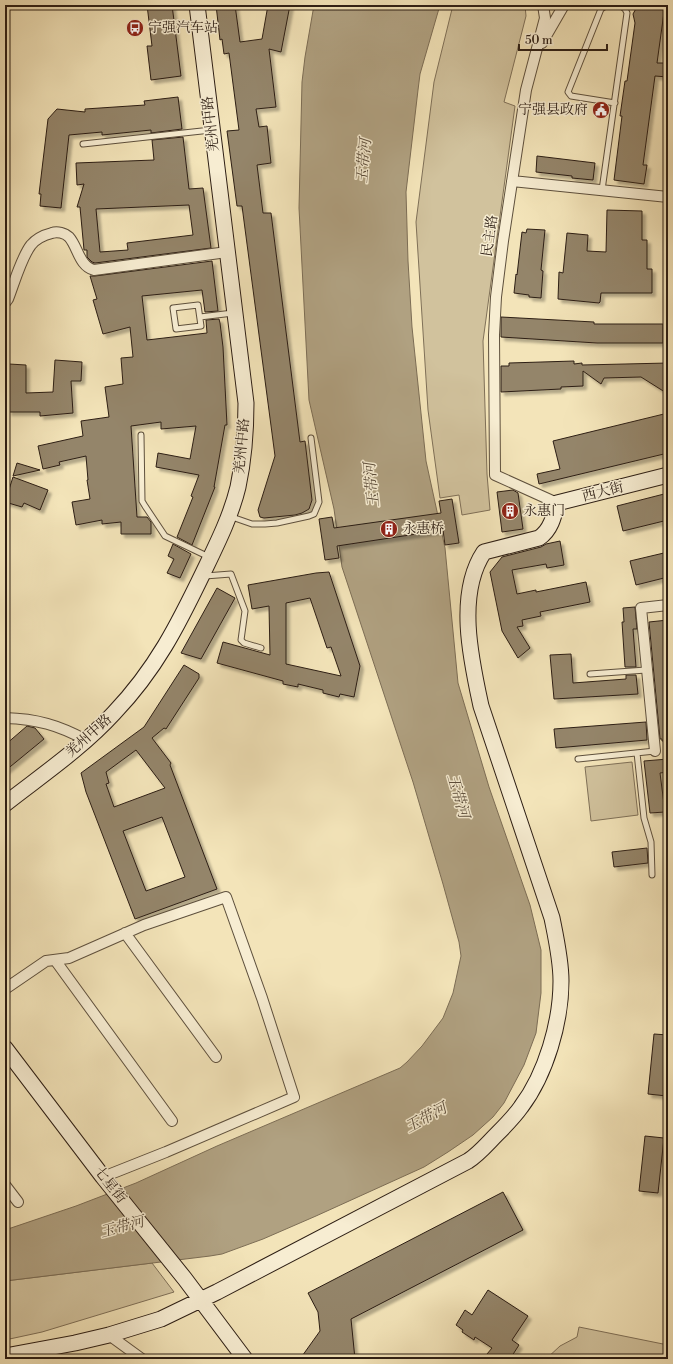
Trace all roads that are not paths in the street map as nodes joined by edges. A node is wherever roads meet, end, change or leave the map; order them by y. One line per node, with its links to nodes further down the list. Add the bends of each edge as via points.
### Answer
1 (197, 5): 8 (street, 羌州中路)
2 (543, 5): 6 (street, 民主路, via 545,18)
3 (564, 5): 6 (street)
4 (607, 5): 7 (lane, via 601,9 568,92 571,96)
5 (620, 5): 7 (lane, via 627,13)
6 (536, 52): 10 (street, 民主路, via 526,90)
7 (615, 103): 11 (lane)
8 (212, 130): 9 (lane); 13 (street, 羌州中路)
9 (83, 144)
10 (512, 181): 11 (street); 20 (street, 民主路, via 494,318 495,475)
11 (602, 190): 12 (street)
12 (668, 197)
13 (227, 252): 14 (street, via 94,270 85,265 69,237 55,232 41,237 32,244); 15 (street, 羌州中路)
14 (5, 303)
15 (234, 313): 16 (lane); 21 (street, 羌州中路, via 246,403 246,430 242,466 235,499)
16 (200, 317): 16 (lane, via 201,326 176,330 173,308 198,305)
17 (141, 435): 22 (lane, via 142,501 165,536)
18 (311, 438): 21 (lane, via 319,502 314,514 265,524 252,524)
19 (668, 475): 20 (street, 西大街)
20 (557, 503): 44 (street, via 553,520 543,536 484,552 475,570 468,602 468,629 481,706 552,918 557,945 561,980 559,1006 548,1057 521,1108 477,1155)
21 (228, 516): 22 (street, 羌州中路)
22 (211, 558): 23 (street, 羌州中路)
23 (202, 576): 25 (lane, via 231,574 245,611 241,640); 29 (street, 羌州中路, via 180,620 142,681)
24 (668, 604): 26 (street, via 641,608)
25 (262, 648)
26 (646, 670): 27 (lane); 30 (street)
27 (590, 674)
28 (5, 718): 29 (street, via 42,722)
29 (86, 740): 33 (street, 羌州中路)
30 (655, 751): 31 (lane)
31 (637, 753): 32 (lane); 34 (lane, via 644,818 651,842)
32 (578, 759)
33 (5, 804)
34 (652, 875)
35 (125, 933): 36 (street, via 69,958); 39 (street); 41 (street, via 226,897 294,1097)
36 (55, 960): 37 (street, via 46,961); 40 (street)
37 (5, 989)
38 (5, 1048): 41 (street, 七星街)
39 (216, 1056)
40 (172, 1121)
41 (105, 1179): 44 (street, 七星街)
42 (5, 1185): 43 (street)
43 (18, 1202)
44 (201, 1300): 45 (street, via 161,1319); 48 (street, 七星街)
45 (109, 1335): 46 (street); 47 (street)
46 (5, 1356)
47 (142, 1359)
48 (245, 1359)

